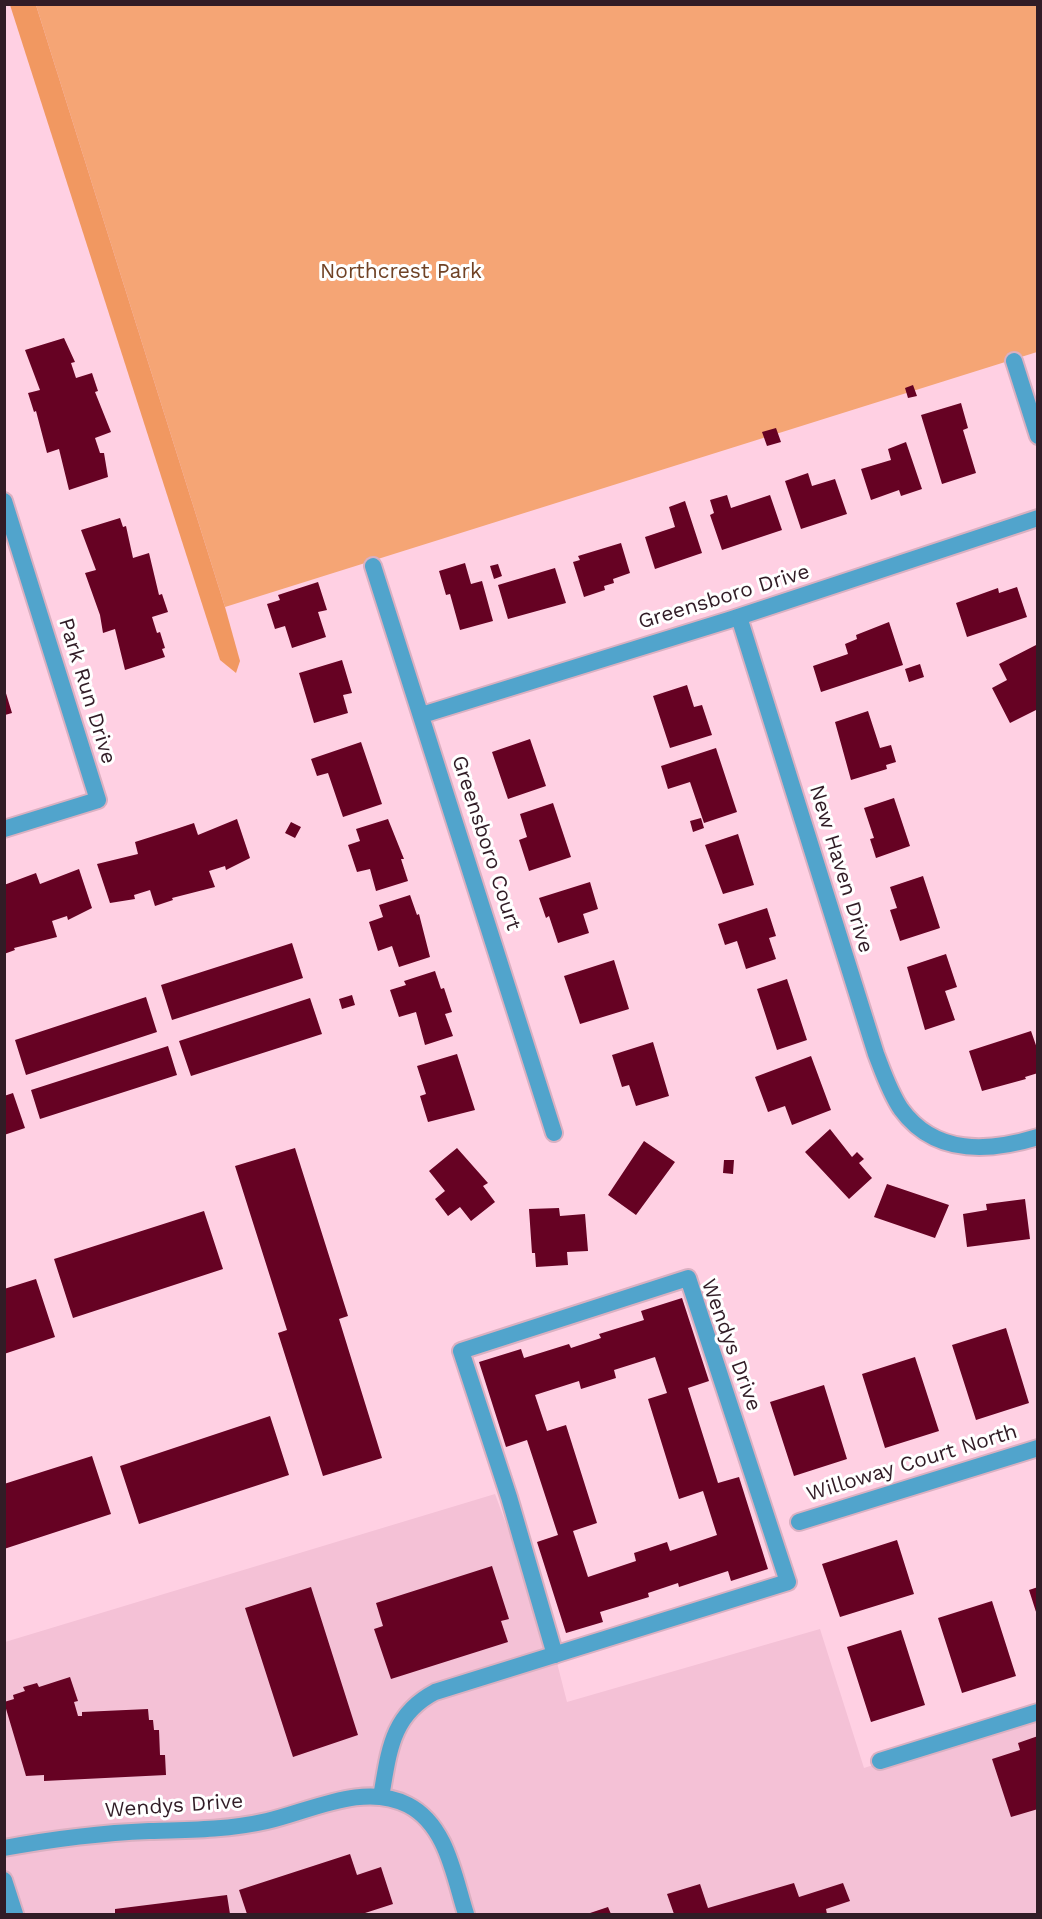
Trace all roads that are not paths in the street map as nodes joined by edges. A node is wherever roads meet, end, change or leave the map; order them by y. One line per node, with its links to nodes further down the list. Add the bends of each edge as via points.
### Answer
1 (1014, 361): 2 (street)
2 (1038, 436)
3 (4, 501): 8 (street, Park Run Drive, via 98,800)
4 (1038, 518): 6 (street, Greensboro Drive)
5 (373, 566): 7 (street, Greensboro Court)
6 (739, 617): 7 (street, Greensboro Drive); 10 (street, New Haven Drive, via 876,1054 901,1109 917,1126 948,1143 976,1149)
7 (422, 715): 9 (street, Greensboro Court)
8 (4, 829)
9 (554, 1133)
10 (1038, 1137)
11 (1038, 1448): 12 (street, Willoway Court North)
12 (799, 1522)
13 (555, 1655): 13 (street, Wendys Drive, via 461,1351 688,1278 788,1582); 16 (street, Wendys Drive, via 435,1692 418,1701 396,1730)
14 (1038, 1712): 15 (street)
15 (880, 1761)
16 (381, 1797): 17 (street, Wendys Drive, via 350,1798 266,1821 204,1830 65,1837); 20 (street, Wendys Drive, via 411,1806 435,1830 445,1848)
17 (4, 1848)
18 (4, 1880): 19 (street)
19 (15, 1914)
20 (466, 1914)

